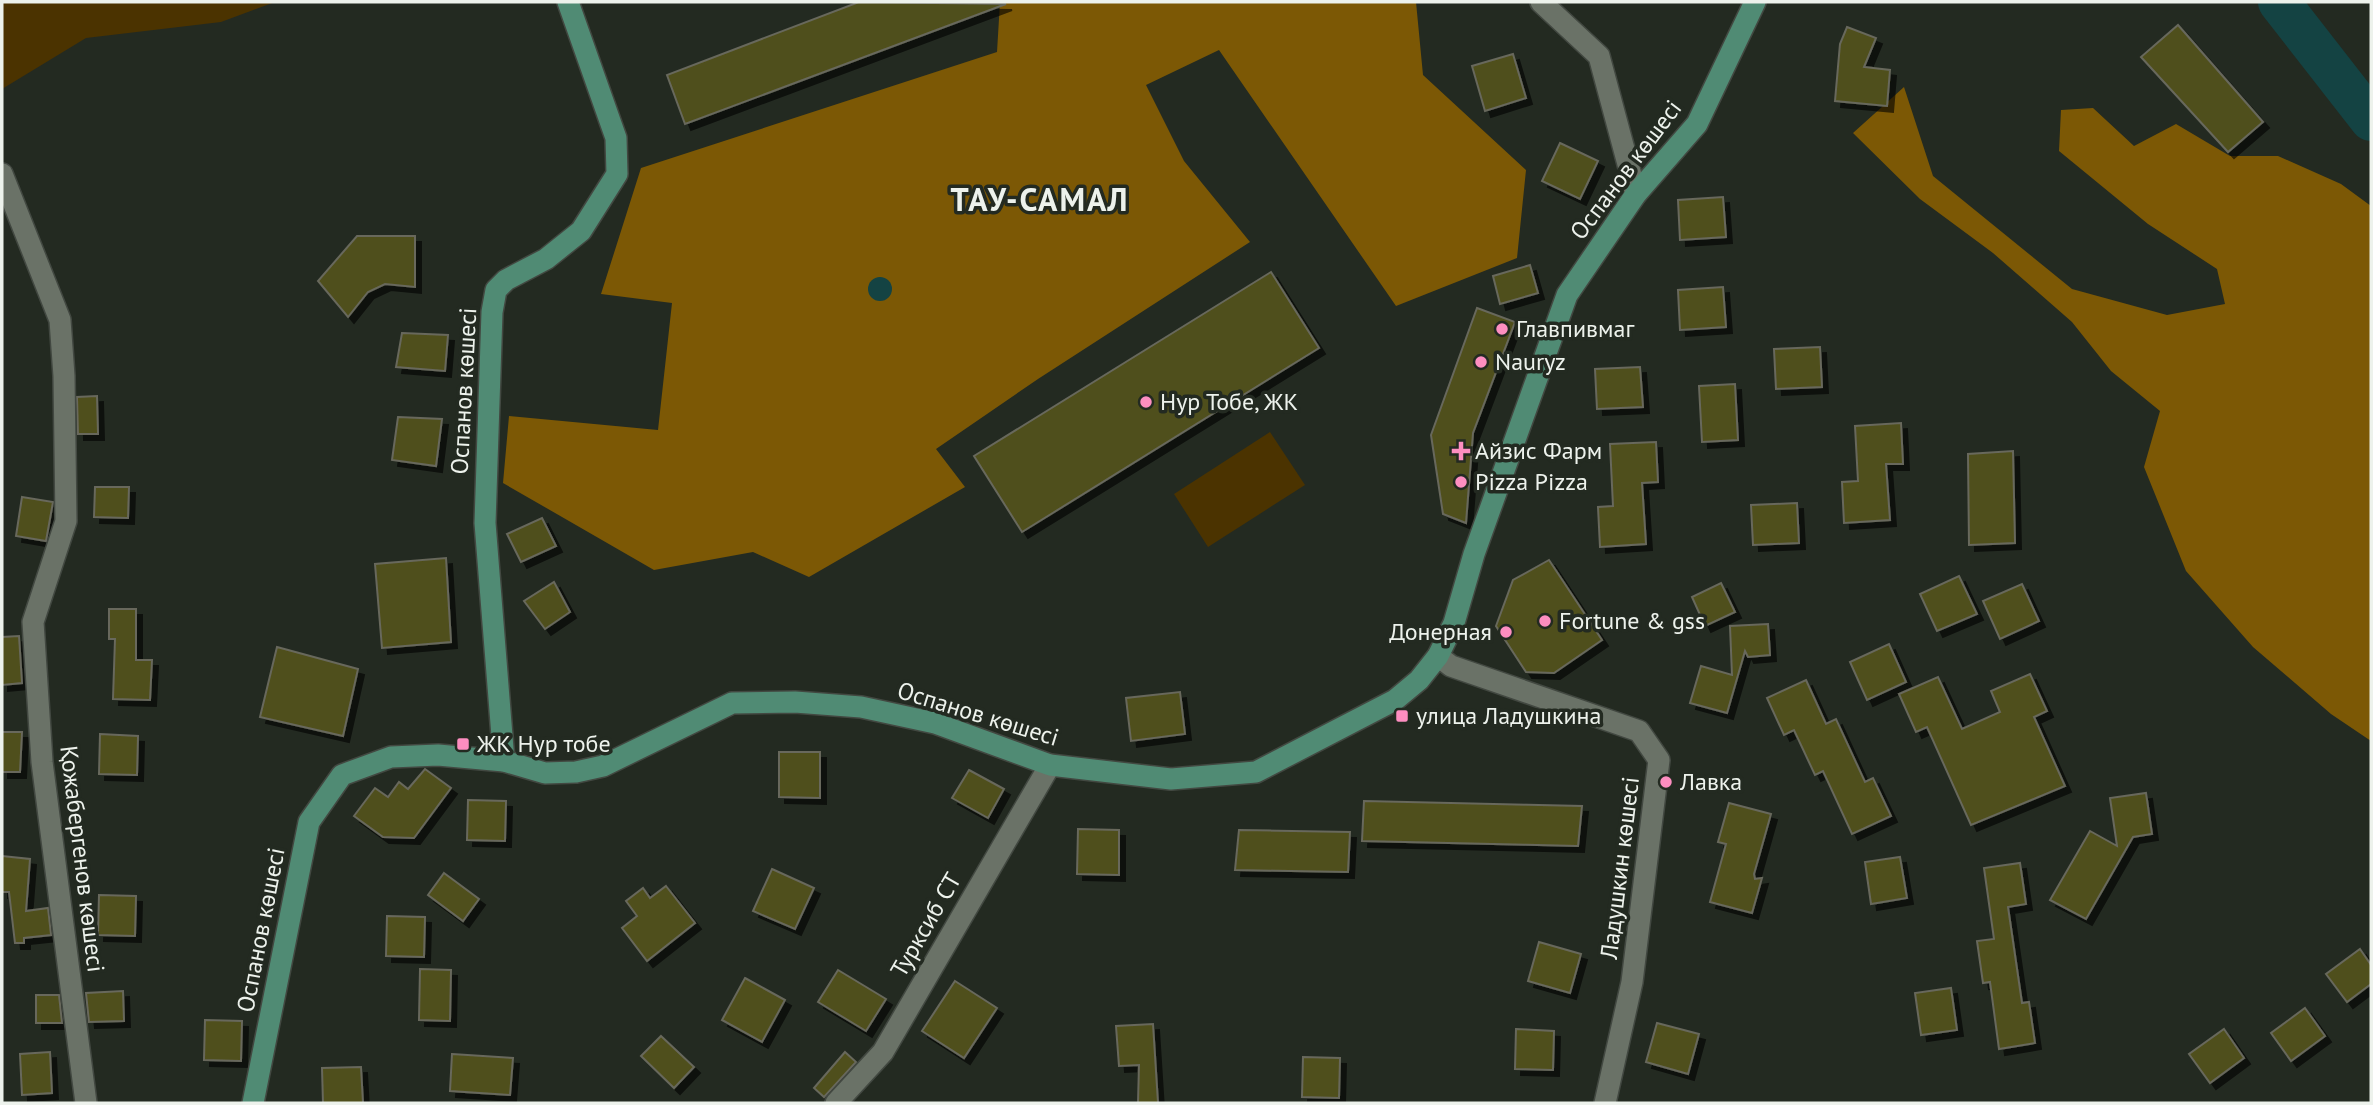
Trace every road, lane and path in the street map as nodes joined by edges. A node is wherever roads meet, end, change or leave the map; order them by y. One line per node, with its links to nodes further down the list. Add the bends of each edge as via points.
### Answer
1 (568, 2): 7 (street, Оспанов көшесі, via 616,138 618,166 581,231 496,290 485,523)
2 (1541, 2): 5 (street, via 1599,56)
3 (1755, 2): 5 (street, Оспанов көшесі, via 1697,124)
4 (2, 174): 9 (street, Қожабергенов көшесі, via 60,320 66,521 33,622 42,762)
5 (1636, 194): 6 (street, Оспанов көшесі, via 1567,296 1474,554 1454,623)
6 (1438, 656): 8 (street, Оспанов көшесі, via 1395,700 1256,772 1171,779); 12 (street, Ладушкин көшесі, via 1451,666 1639,731 1659,760 1632,982)
7 (505, 761): 8 (street, Оспанов көшесі, via 545,773 576,772 603,766 732,703 796,702 861,707 935,723); 10 (street, Оспанов көшесі, via 438,755 391,757 342,775 309,822)
8 (1050, 765): 11 (street, Турксиб СТ, via 883,1052)
9 (86, 1103)
10 (253, 1103)
11 (836, 1103)
12 (1605, 1103)

